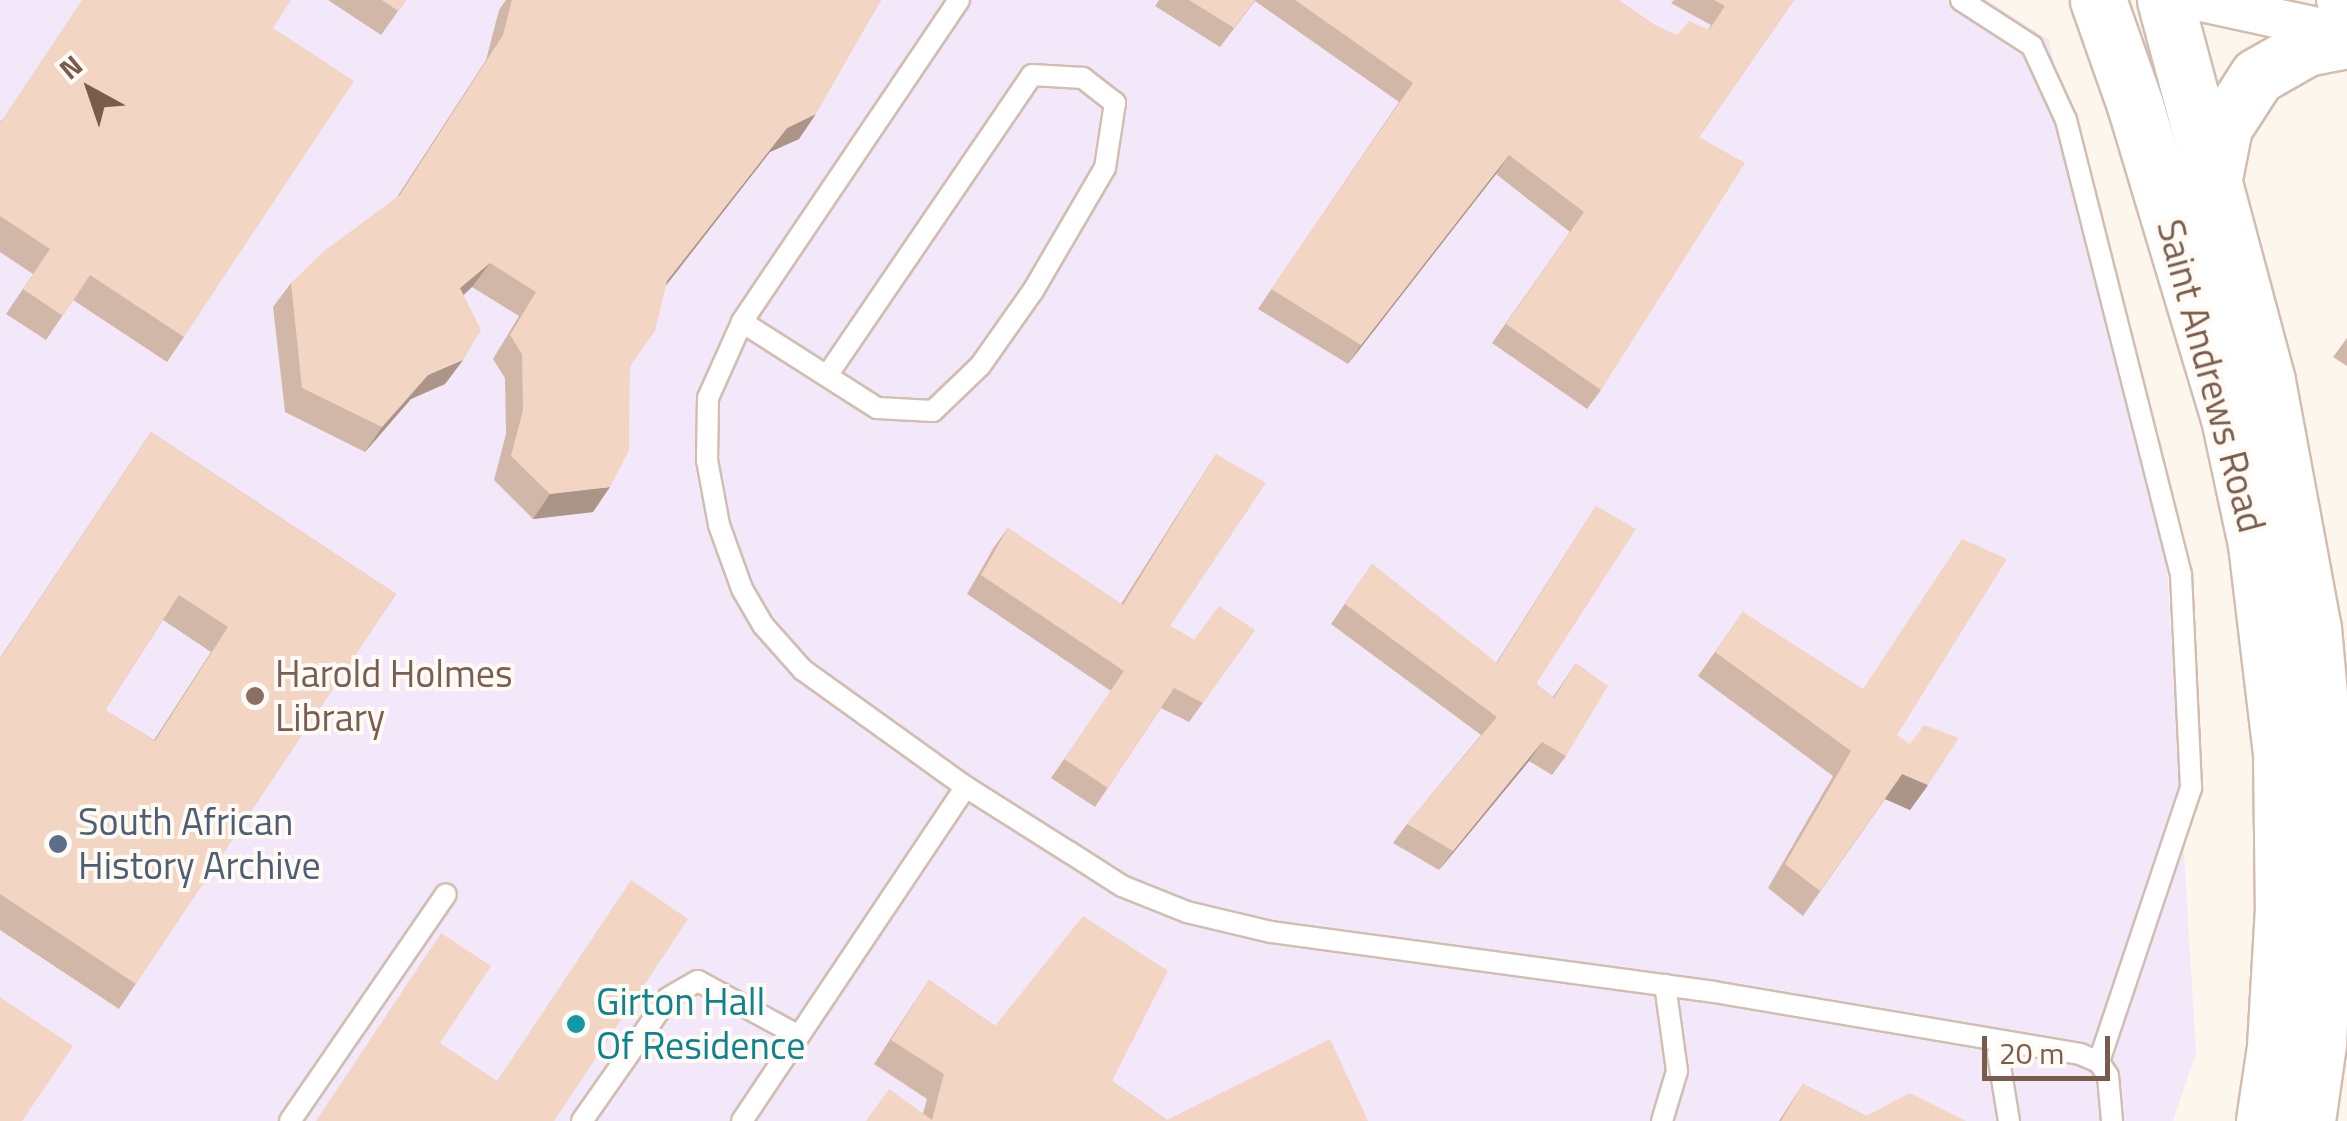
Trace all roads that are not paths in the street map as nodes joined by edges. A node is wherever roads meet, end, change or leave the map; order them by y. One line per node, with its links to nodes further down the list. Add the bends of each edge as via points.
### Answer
1 (960, 0): 10 (lane)
2 (1962, 0): 17 (lane, via 2032,46 2066,120 2181,575 2191,788)
3 (2098, 0): 24 (main road, Saint Andrews Road, via 2229,418 2256,544 2282,753 2282,907)
4 (2165, 0): 9 (main road, Saint Andrews Road)
5 (2192, 0): 8 (street)
6 (2336, 0): 7 (street)
7 (2347, 5)
8 (2347, 37): 9 (main road, via 2306,48 2256,76 2224,127)
9 (2214, 177): 25 (main road, Saint Andrews Road, via 2270,399 2313,628 2325,761 2324,853 2318,1044)
10 (742, 322): 11 (lane); 12 (lane, via 708,398 707,460 719,525 742,589 803,670)
11 (828, 374): 11 (lane, via 876,408 933,411 968,378 1033,291 1105,168 1116,103 1083,78 1032,75)
12 (966, 787): 14 (lane, via 1122,886 1187,912 1271,932); 15 (lane)
13 (446, 894): 18 (lane)
14 (1665, 985): 16 (lane); 21 (lane, via 1676,1071)
15 (799, 1036): 19 (lane, via 698,981 668,998); 20 (lane)
16 (2002, 1041): 17 (lane); 22 (lane, via 1998,1054)
17 (2099, 1062): 23 (lane, via 2113,1097)
18 (290, 1121)
19 (582, 1121)
20 (742, 1121)
21 (1662, 1121)
22 (2009, 1121)
23 (2112, 1121)
24 (2264, 1121)
25 (2307, 1121)

